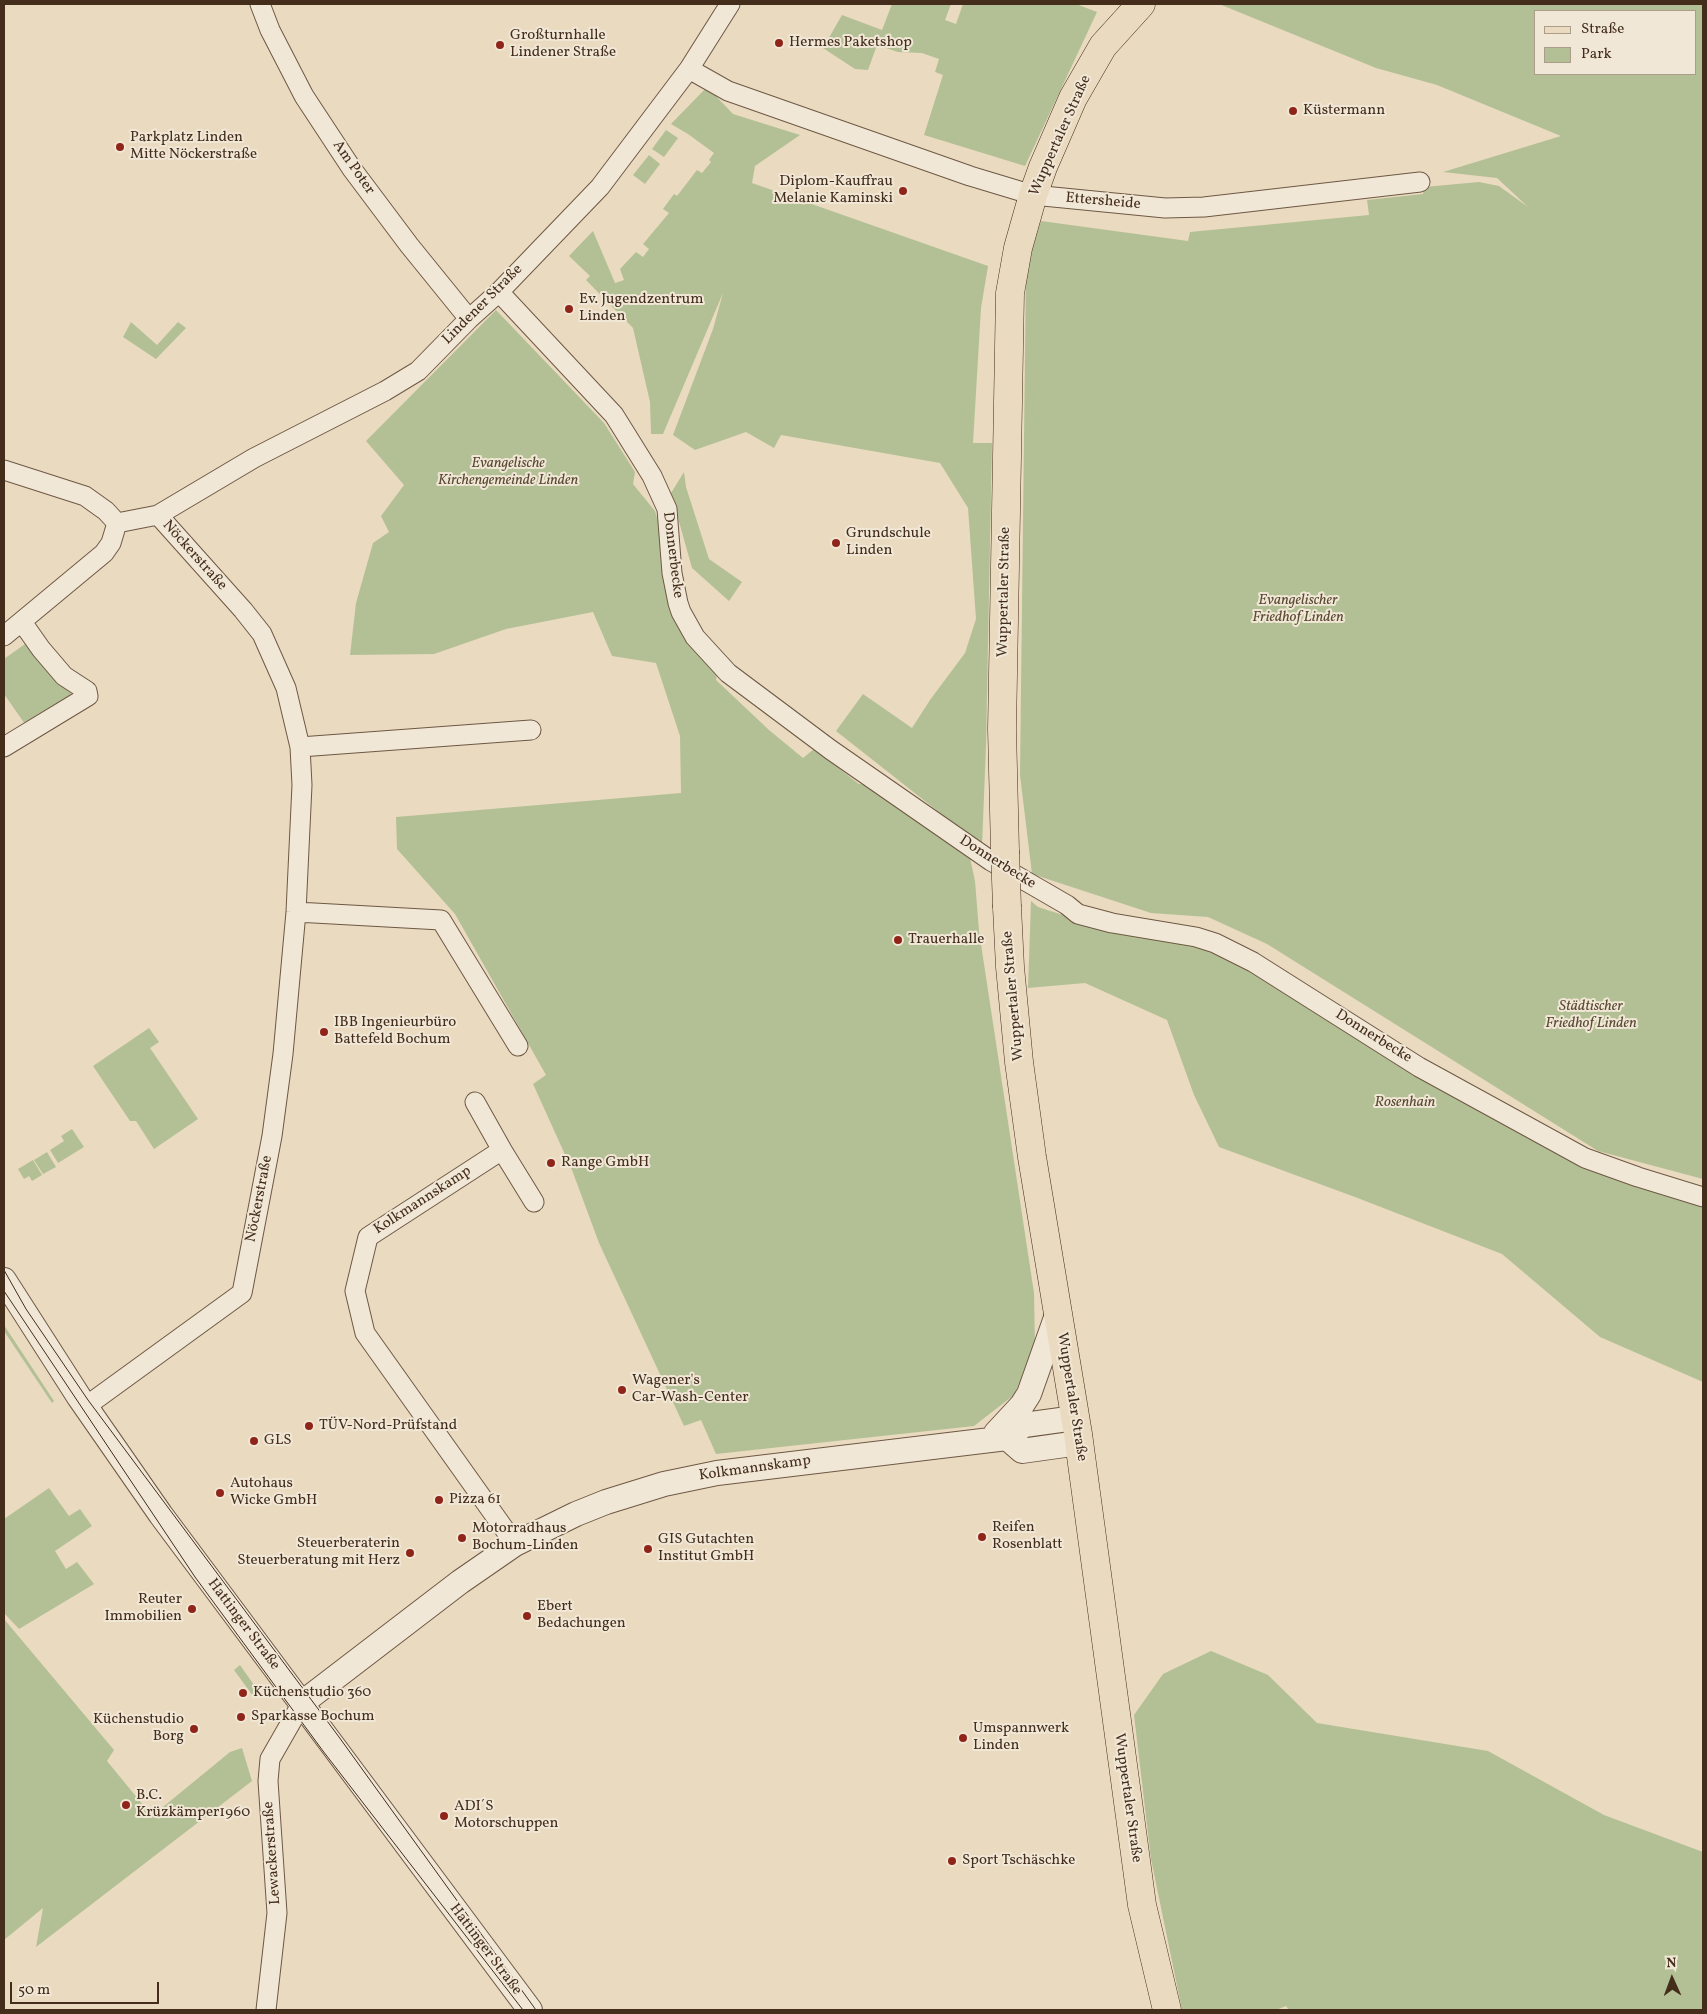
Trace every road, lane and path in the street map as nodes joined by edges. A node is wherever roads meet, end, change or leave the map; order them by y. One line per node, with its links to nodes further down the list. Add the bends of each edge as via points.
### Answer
1 (260, 4): 8 (street, Am Poter, via 304,96 352,169)
2 (730, 4): 4 (street, Lindener Straße)
3 (1141, 4): 6 (main road, Wuppertaler Straße, via 1103,46 1074,98)
4 (688, 69): 6 (street, Ettersheide, via 728,90 970,176); 7 (street, Lindener Straße, via 592,196)
5 (1420, 182): 6 (street, Ettersheide, via 1204,207 1165,208)
6 (1033, 195): 24 (main road, Wuppertaler Straße, bridge, via 1010,293 1002,729 1009,952 1019,1062)
7 (499, 292): 8 (street, Lindener Straße); 21 (street, Donnerbecke, via 614,415 652,476 667,509 678,603 695,637 728,673 826,747 991,861 1078,914 1215,943 1253,962 1420,1067 1586,1158)
8 (469, 318): 10 (street, Lindener Straße, via 418,371 404,380 254,458)
9 (4, 470): 11 (street, via 85,496)
10 (158, 515): 11 (street, Nöckerstraße); 16 (street, Nöckerstraße, via 262,634 286,688)
11 (117, 523): 12 (street, via 108,549)
12 (22, 622): 13 (street); 15 (street, via 64,676 87,691 88,696)
13 (4, 636)
14 (531, 730): 16 (street)
15 (4, 747)
16 (300, 747): 17 (street, Nöckerstraße, via 302,785)
17 (296, 912): 18 (street, via 440,920); 25 (street, Nöckerstraße, via 272,1136 242,1293)
18 (518, 1046)
19 (475, 1102): 20 (street)
20 (502, 1150): 22 (street); 28 (street, Kolkmannskamp, via 368,1237 355,1291 365,1333)
21 (1703, 1197)
22 (534, 1202)
23 (4, 1280): 25 (street, Hattinger Straße)
24 (1058, 1312): 26 (main road, Wuppertaler Straße); 27 (street, via 1029,1394)
25 (85, 1407): 29 (street, Hattinger Straße, via 209,1582)
26 (1077, 1431): 27 (street, Kolkmannskamp, via 1024,1425); 32 (main road, Wuppertaler Straße, via 1142,1905)
27 (998, 1439): 28 (street, Kolkmannskamp, via 717,1473 664,1484 584,1511)
28 (515, 1544): 29 (street, Kolkmannskamp)
29 (302, 1703): 30 (street, Lewackerstraße, via 270,1759 268,1781 277,1913); 31 (street, Hattinger Straße)
30 (266, 2010)
31 (530, 2010)
32 (1168, 2010)

